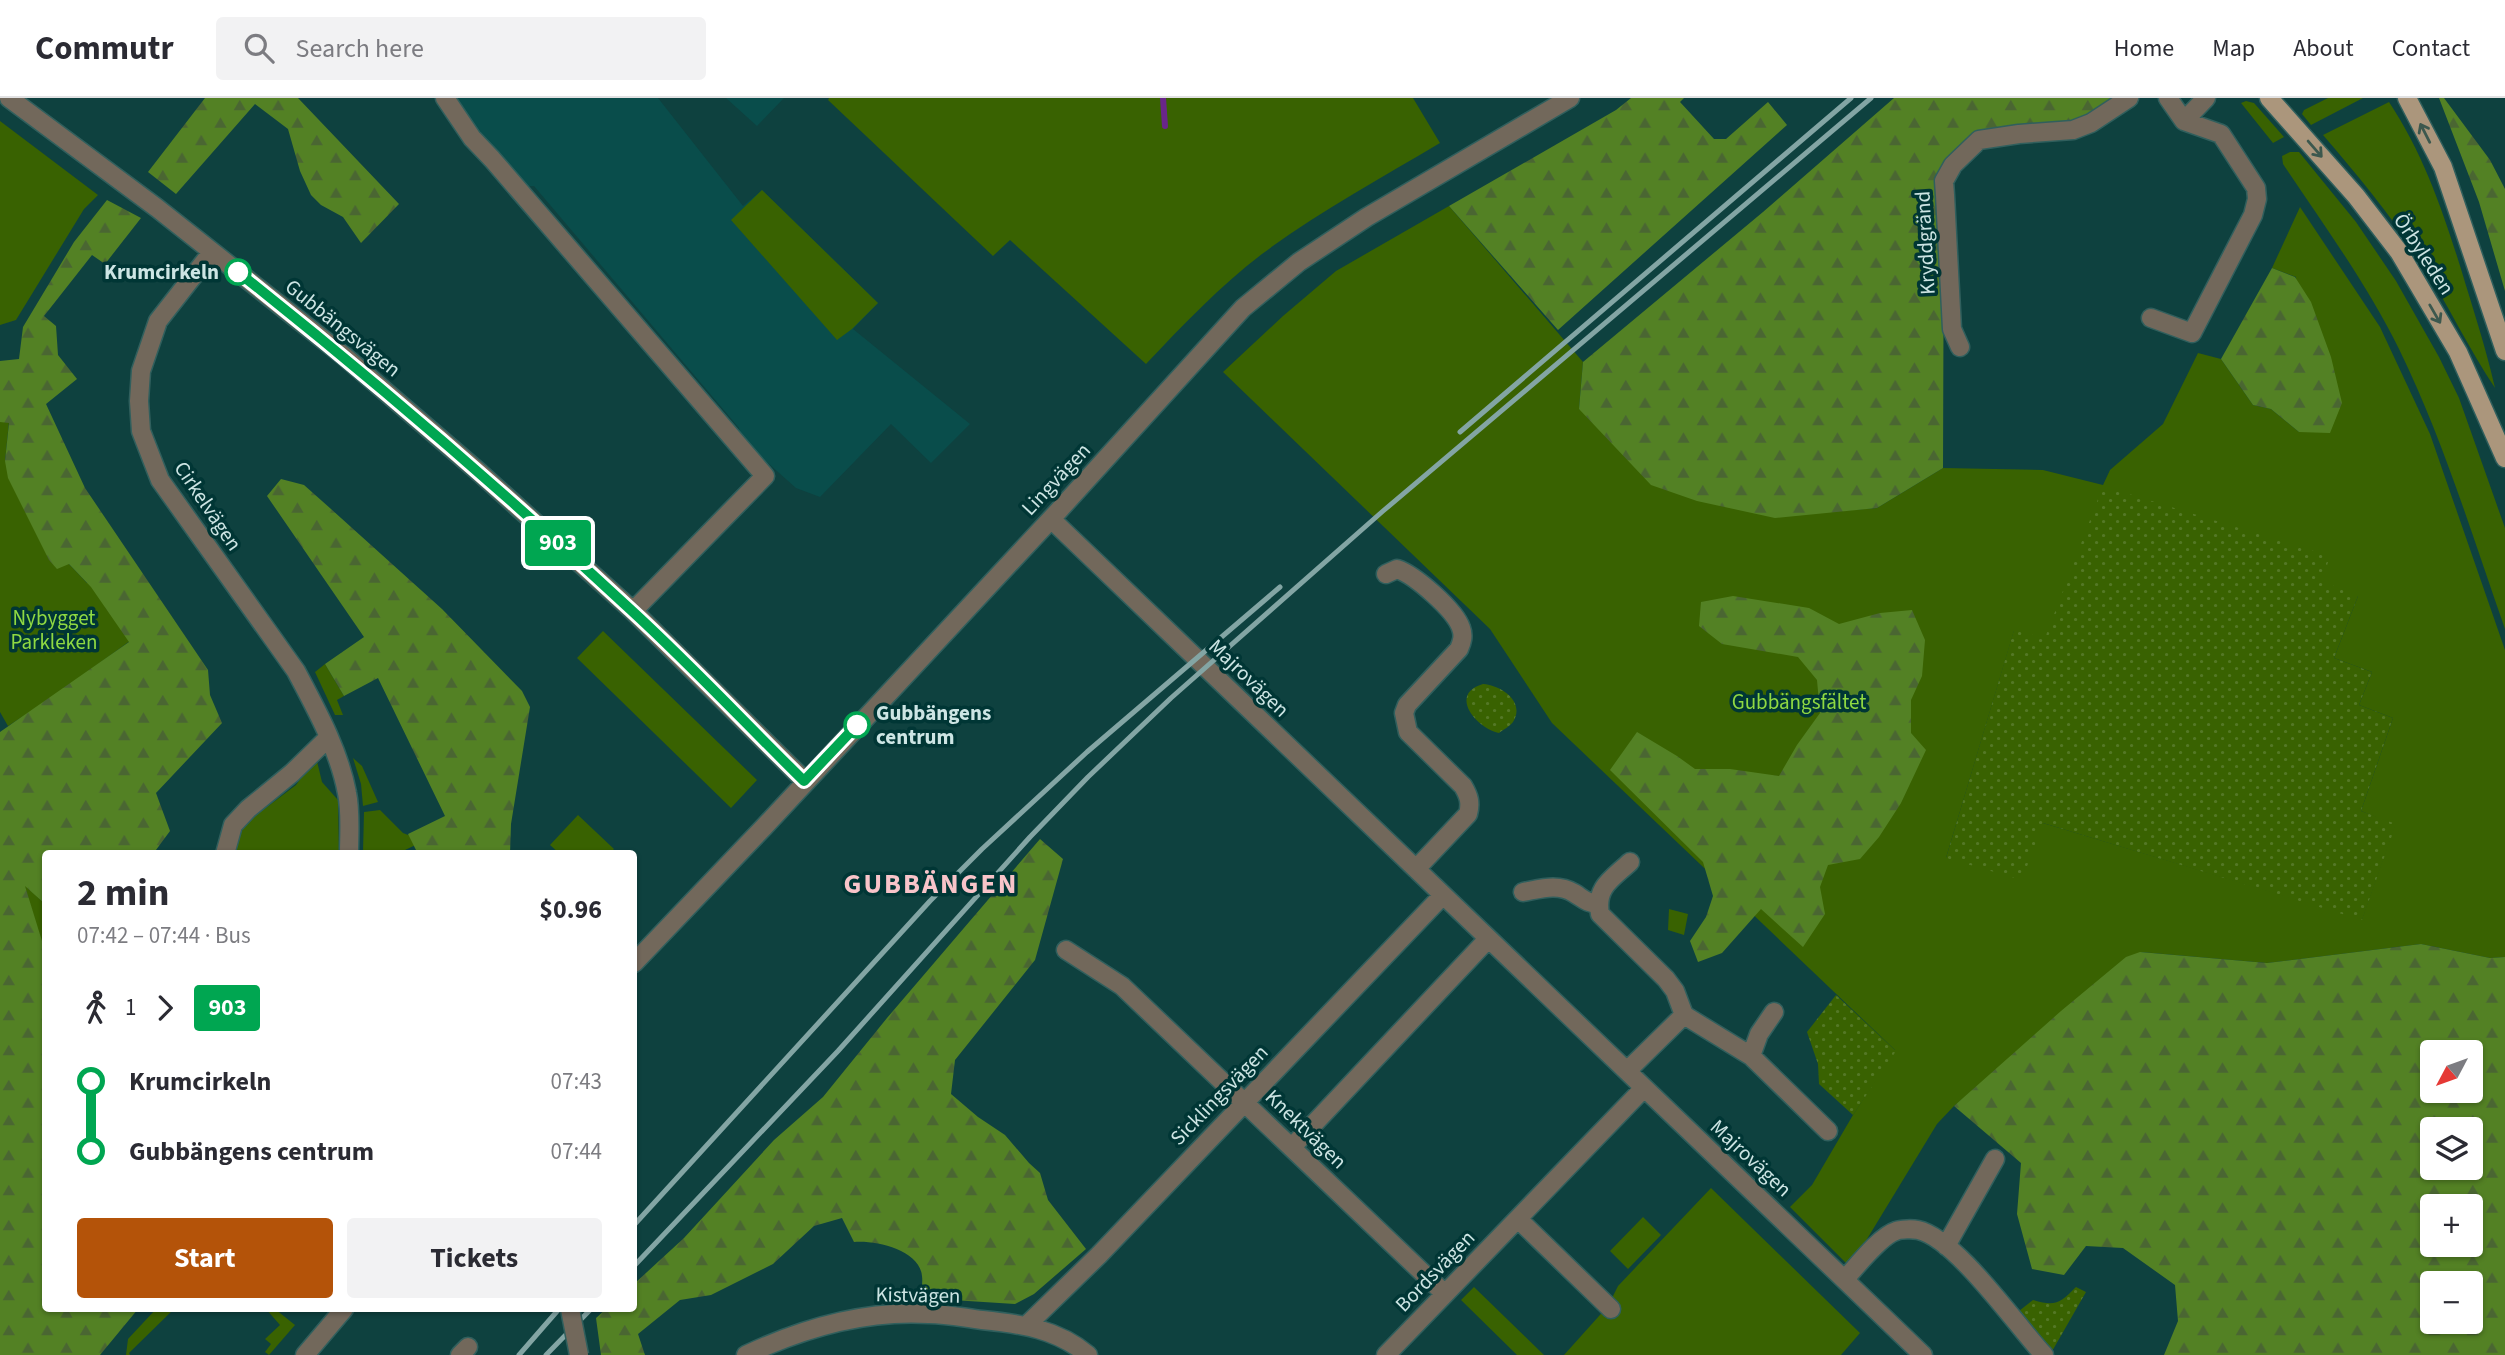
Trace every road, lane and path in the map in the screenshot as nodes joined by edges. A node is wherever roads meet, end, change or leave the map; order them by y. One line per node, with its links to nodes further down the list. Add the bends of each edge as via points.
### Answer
1 (9, 98): 10 (street, Gubbängsvägen)
2 (445, 98): 17 (street, via 472,138 765,476)
3 (1570, 98): 15 (street, Lingvägen, via 1367,217 1271,283 1226,326)
4 (2129, 98): 12 (street, Kryddgränd, via 2073,131 1979,140 1953,165 1944,181 1952,329)
5 (2168, 98): 9 (street)
6 (2206, 98): 9 (street)
7 (2269, 98): 14 (main road, Örbyleden, one-way to 14, via 2399,252 2458,352)
8 (2407, 98): 13 (main road, Örbyleden, one-way to 8, via 2443,167)
9 (2184, 121): 11 (street, via 2221,134 2256,188 2257,199 2192,333)
10 (212, 252): 17 (street, Gubbängsvägen, via 354,365); 18 (street, Cirkelvägen, via 158,321 141,370 141,431 160,480 296,671)
11 (2151, 318)
12 (1960, 347)
13 (2505, 351)
14 (2505, 458)
15 (1051, 519): 19 (street, Lingvägen); 23 (street, Majrovägen)
16 (1386, 574): 23 (street, via 1397,569 1410,573 1456,618 1462,630 1459,649 1404,713 1408,733 1463,786 1470,806 1468,814)
17 (633, 611): 19 (street, Gubbängsvägen)
18 (328, 738): 20 (street, via 233,824); 21 (street, Cirkelvägen, via 348,796)
19 (804, 781): 29 (street, Lingvägen)
20 (226, 850)
21 (349, 850)
22 (1630, 862): 26 (street, via 1601,891)
23 (1416, 869): 25 (street, Majrovägen)
24 (1523, 892): 26 (street, via 1561,887 1585,903)
25 (1443, 895): 27 (street, Majrovägen); 35 (street, Sicklingsvägen)
26 (1598, 904): 31 (street, via 1600,914 1666,979)
27 (1489, 939): 33 (street, Majrovägen); 37 (street)
28 (1066, 950): 35 (street, Knektvägen, via 1122,986)
29 (637, 960)
30 (1774, 1012): 32 (street)
31 (1684, 1016): 32 (street); 33 (street)
32 (1751, 1056): 36 (street)
33 (1627, 1072): 34 (street, Majrovägen)
34 (1644, 1088): 39 (street, Bordsvägen); 41 (street, Majrovägen)
35 (1244, 1101): 37 (street, Knektvägen); 46 (street, Sicklingsvägen)
36 (1828, 1131)
37 (1292, 1147): 42 (street, Knektvägen)
38 (1995, 1159): 40 (street)
39 (1518, 1219): 42 (street, Bordsvägen); 43 (street)
40 (1946, 1246): 41 (street, via 1917,1229 1896,1231); 47 (street)
41 (1845, 1279): 53 (street, Majrovägen)
42 (1445, 1294): 52 (street, Bordsvägen)
43 (1611, 1309)
44 (341, 1312): 48 (street)
45 (571, 1312): 49 (street, bridge)
46 (1027, 1325): 50 (street, Kistvägen, via 928,1314 881,1315 800,1331); 51 (street, Kistvägen, via 1055,1334)
47 (2041, 1354)
48 (305, 1355)
49 (579, 1355)
50 (746, 1355)
51 (1088, 1355)
52 (1386, 1355)
53 (1923, 1355)

